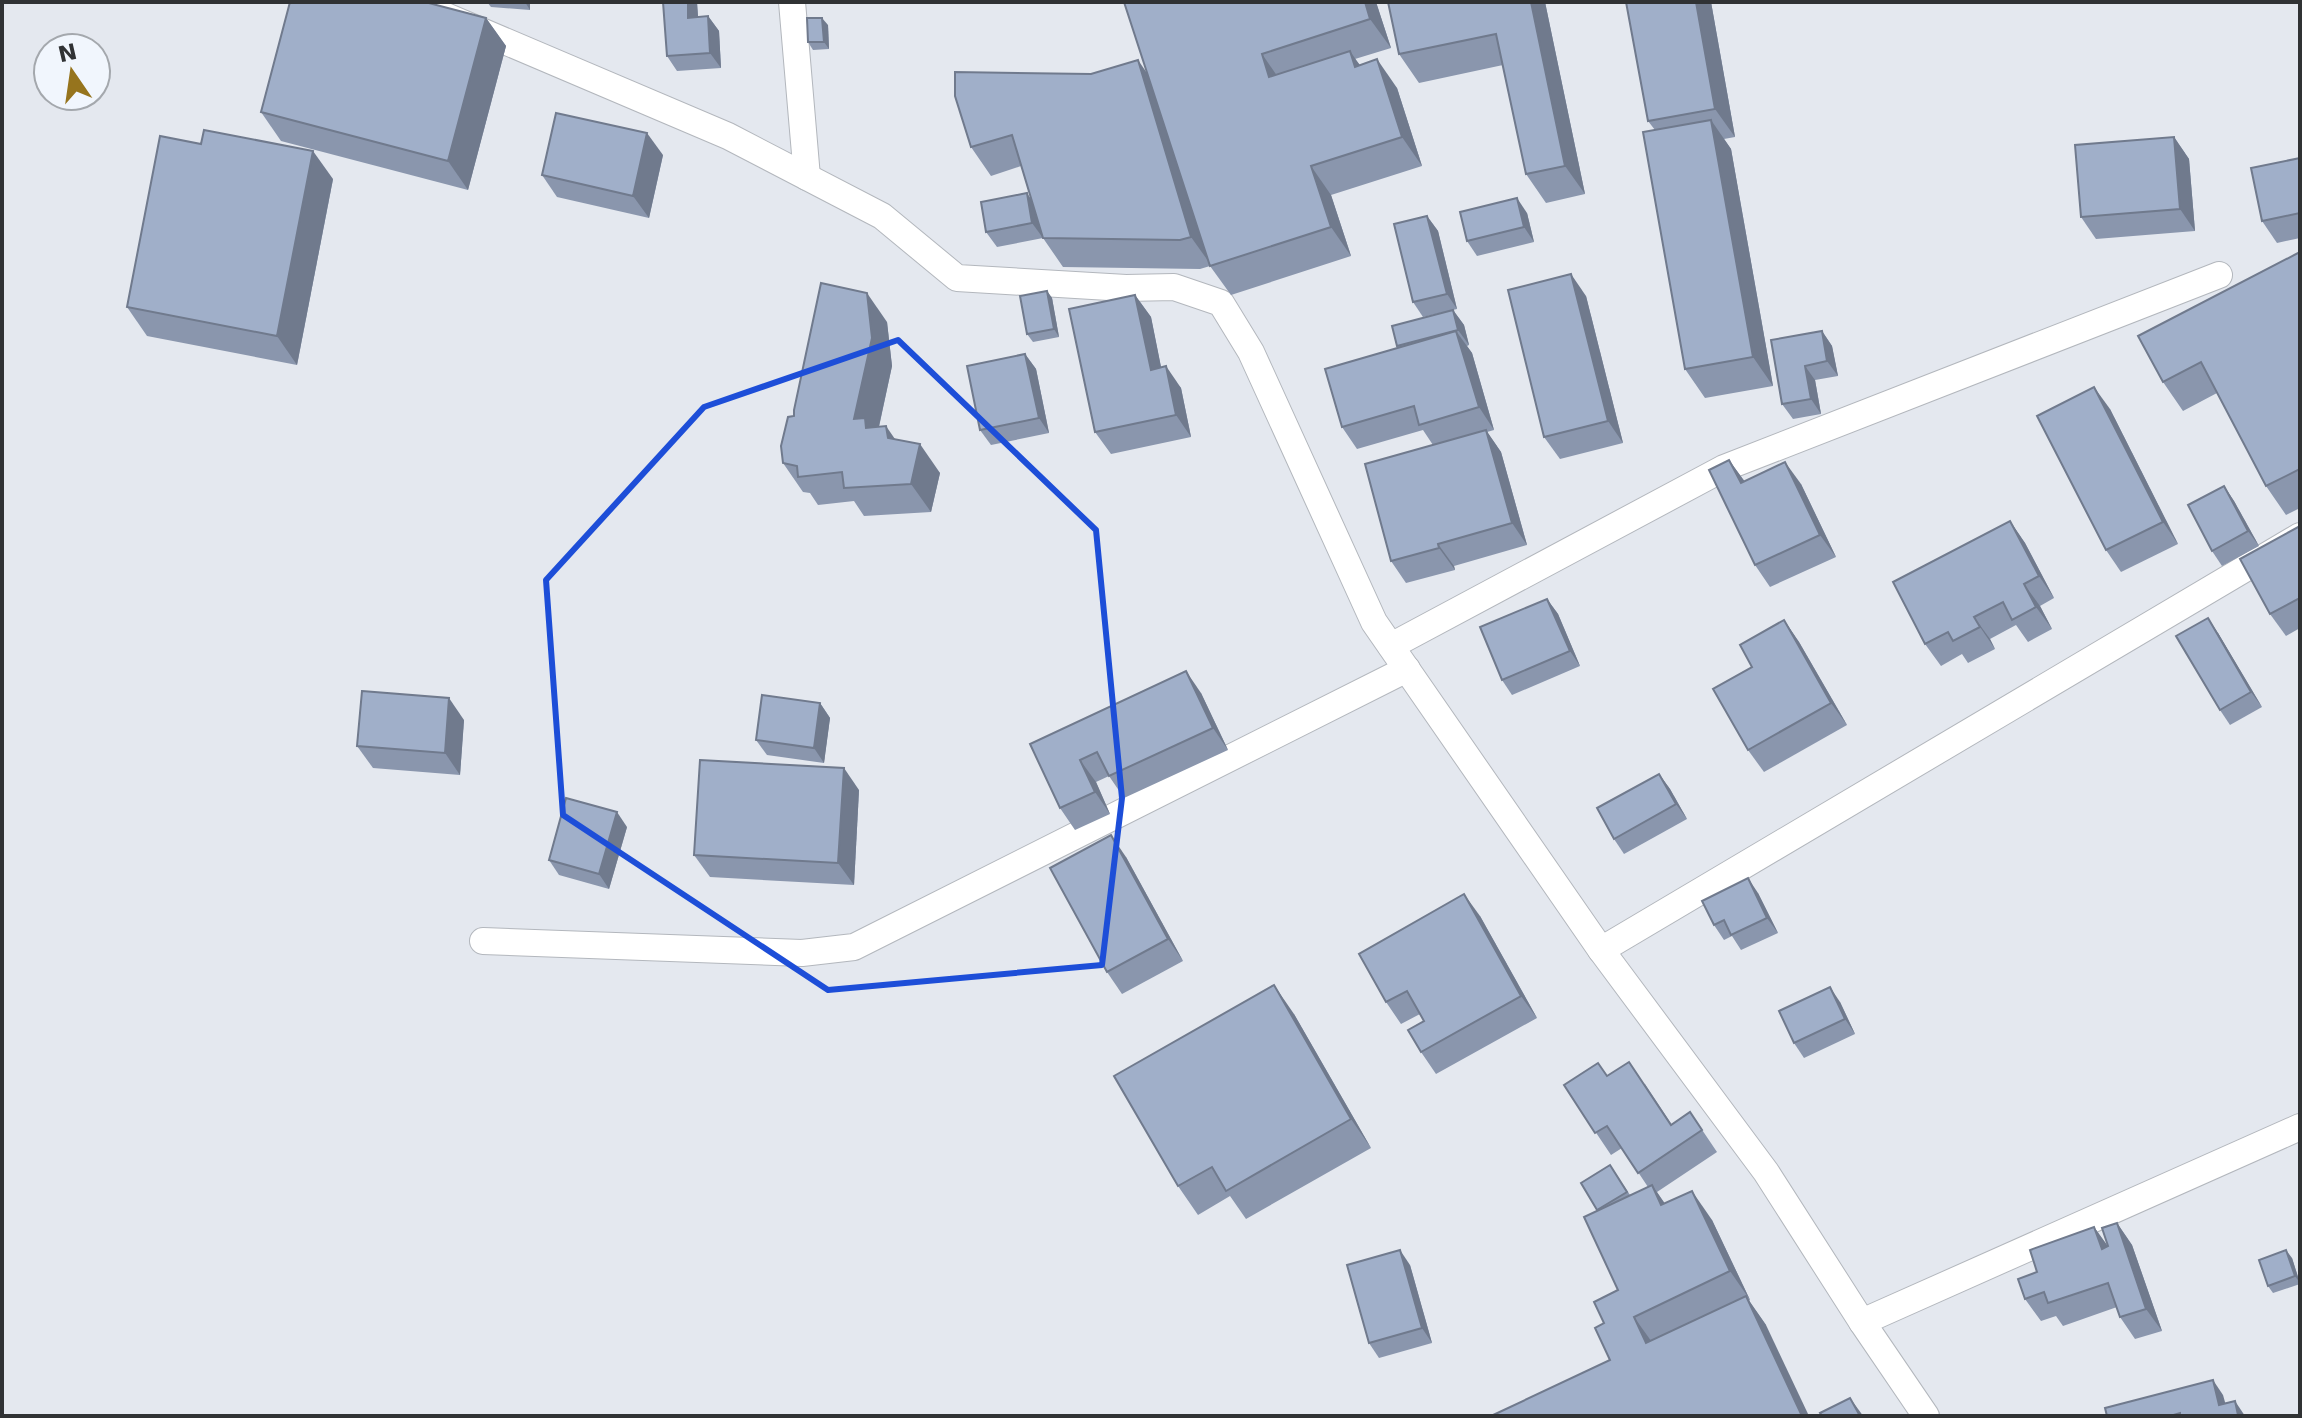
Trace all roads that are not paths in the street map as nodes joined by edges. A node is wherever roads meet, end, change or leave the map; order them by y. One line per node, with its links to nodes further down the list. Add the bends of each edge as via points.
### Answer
1 (413, 2): 3 (street, via 728,136)
2 (792, 2): 3 (street)
3 (807, 177): 6 (street, via 882,216 957,278 1174,287 1221,303 1251,352 1374,622)
4 (2219, 275): 6 (street, via 1724,468)
5 (2300, 536): 9 (street)
6 (1391, 646): 7 (street)
7 (1407, 669): 8 (street, via 854,947 802,953); 9 (street)
8 (483, 941)
9 (1601, 950): 11 (street, via 1766,1172)
10 (2300, 1127): 11 (street)
11 (1862, 1322): 12 (street)
12 (1926, 1416)

